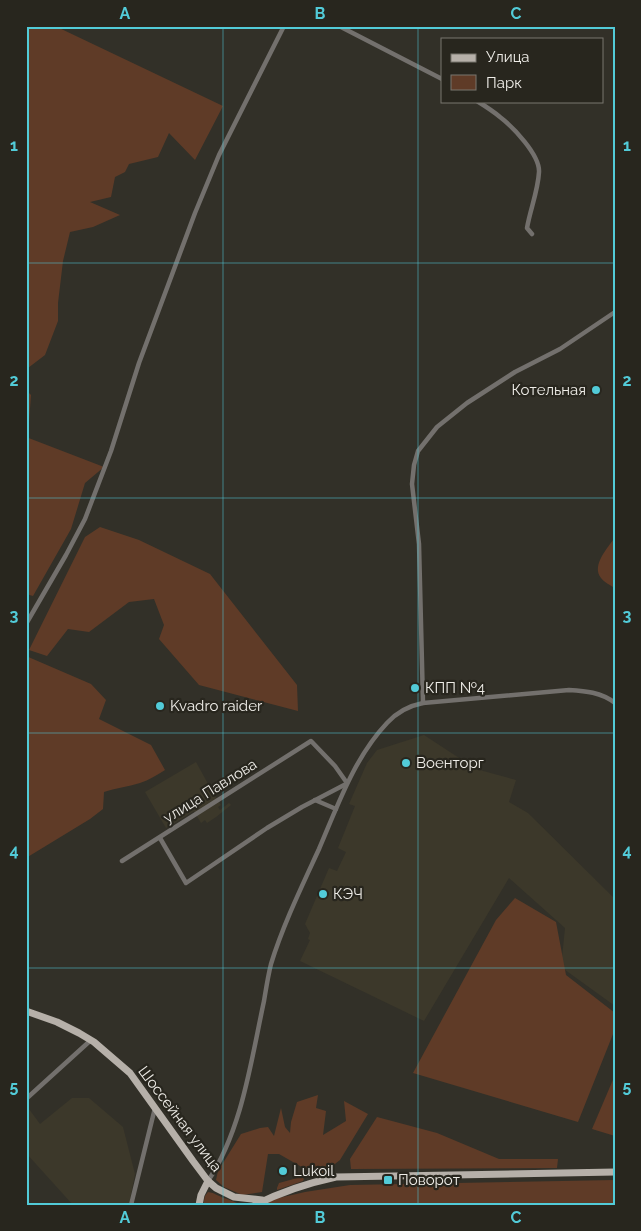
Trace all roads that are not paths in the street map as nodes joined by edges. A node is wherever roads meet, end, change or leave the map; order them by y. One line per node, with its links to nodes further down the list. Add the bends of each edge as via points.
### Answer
1 (284, 26): 7 (street, via 219,155 139,363 85,519)
2 (339, 26): 3 (street)
3 (441, 78)
4 (478, 102): 5 (street, via 500,117 529,146 538,161 535,198 527,228)
5 (532, 234)
6 (615, 312): 8 (street, via 560,349 515,372 467,403 418,450 412,484 419,544)
7 (26, 624)
8 (423, 703): 9 (street, via 569,690 592,692); 10 (street, via 404,709 386,723)
9 (615, 703)
10 (347, 783): 11 (street); 12 (street); 13 (street, улица Павлова, via 311,742)
11 (315, 800): 12 (street); 13 (street, via 186,883)
12 (336, 809): 20 (street, via 274,956 240,1109 222,1158)
13 (160, 838): 14 (street, улица Павлова)
14 (122, 861)
15 (26, 1011): 16 (main road, Шоссейная улица, via 57,1022)
16 (91, 1040): 17 (street); 18 (main road, Шоссейная улица, via 130,1073)
17 (26, 1099)
18 (155, 1108): 20 (main road, Шоссейная улица); 22 (street)
19 (615, 1172): 21 (main road, via 336,1177)
20 (208, 1181): 21 (main road, Шоссейная улица, via 234,1197); 23 (main road)
21 (265, 1200): 24 (main road)
22 (131, 1205)
23 (199, 1205)
24 (254, 1205)

